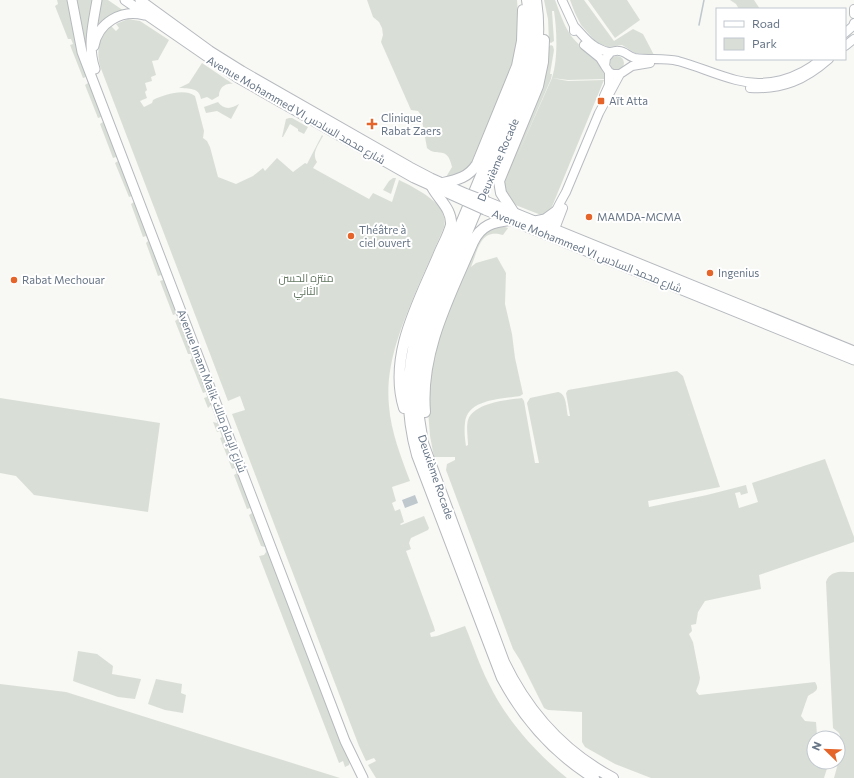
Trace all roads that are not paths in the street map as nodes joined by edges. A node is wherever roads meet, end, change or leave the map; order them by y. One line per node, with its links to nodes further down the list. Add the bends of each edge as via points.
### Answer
1 (72, 0): 38 (main road, Avenue Imam Malik شارع الإمام مالك, via 82,52 342,733)
2 (98, 0): 19 (main road, Avenue Imam Malik شارع الإمام مالك, via 90,42)
3 (125, 0): 11 (main road, Avenue Mohammed VI شارع محمد السادس)
4 (140, 0): 26 (main road, Avenue Mohammed VI شارع محمد السادس, via 242,71)
5 (523, 0): 26 (highway, via 522,37 517,66 477,164 464,178)
6 (527, 0): 36 (highway, Deuxième Rocade, via 530,37 524,72 423,314 415,339 408,391)
7 (562, 0): 12 (street)
8 (536, 5): 31 (highway, via 542,20 544,38 541,74 534,98 500,181 501,193); 37 (highway, Deuxième Rocade, via 538,43 529,87 432,317 424,342 417,399 420,431)
9 (854, 10): 10 (street)
10 (854, 14)
11 (148, 16): 19 (main road, via 127,14 109,21 96,37); 27 (main road, Avenue Mohammed VI شارع محمد السادس, via 238,78)
12 (574, 26): 17 (street, via 593,46); 23 (street, via 578,38 600,58)
13 (854, 26): 14 (street)
14 (846, 32)
15 (854, 39): 16 (street)
16 (846, 45)
17 (611, 52): 18 (street, via 618,50); 23 (street, via 606,58)
18 (628, 56): 20 (street, via 676,61 737,81 760,83 794,76); 22 (street)
19 (92, 60): 39 (main road, Avenue Imam Malik شارع الإمام مالك, via 350,738)
20 (820, 60)
21 (829, 60): 22 (street, via 796,82 761,89 737,86 667,64 645,63)
22 (628, 68): 24 (street)
23 (607, 69): 24 (street, via 613,74); 25 (street, via 609,85)
24 (620, 74): 25 (street)
25 (599, 113): 28 (street)
26 (442, 184): 29 (main road, Avenue Mohammed VI شارع محمد السادس)
27 (432, 187): 29 (main road, Avenue Mohammed VI شارع محمد السادس); 36 (highway, via 448,210 451,221 450,229 410,325 402,353 400,390)
28 (566, 192): 30 (street); 33 (street, via 564,204)
29 (466, 198): 31 (main road, Avenue Mohammed VI شارع محمد السادس, bridge)
30 (556, 211): 32 (main road, via 545,220); 33 (street)
31 (512, 216): 32 (main road, Avenue Mohammed VI شارع محمد السادس); 33 (main road, Avenue Mohammed VI شارع محمد السادس); 37 (highway, via 491,223 477,234 435,335 429,354 425,384)
32 (535, 221): 33 (main road, Avenue Mohammed VI شارع محمد السادس)
33 (552, 231): 34 (main road, Avenue Mohammed VI شارع محمد السادس); 35 (main road, Avenue Mohammed VI شارع محمد السادس)
34 (854, 351)
35 (854, 360)
36 (411, 430): 40 (highway, Deuxième Rocade, via 417,455 502,678 538,731 566,758)
37 (427, 456): 41 (highway, Deuxième Rocade, via 504,662 515,684 536,715 553,734 581,758)
38 (363, 778)
39 (369, 778)
40 (594, 778)
41 (613, 778)

